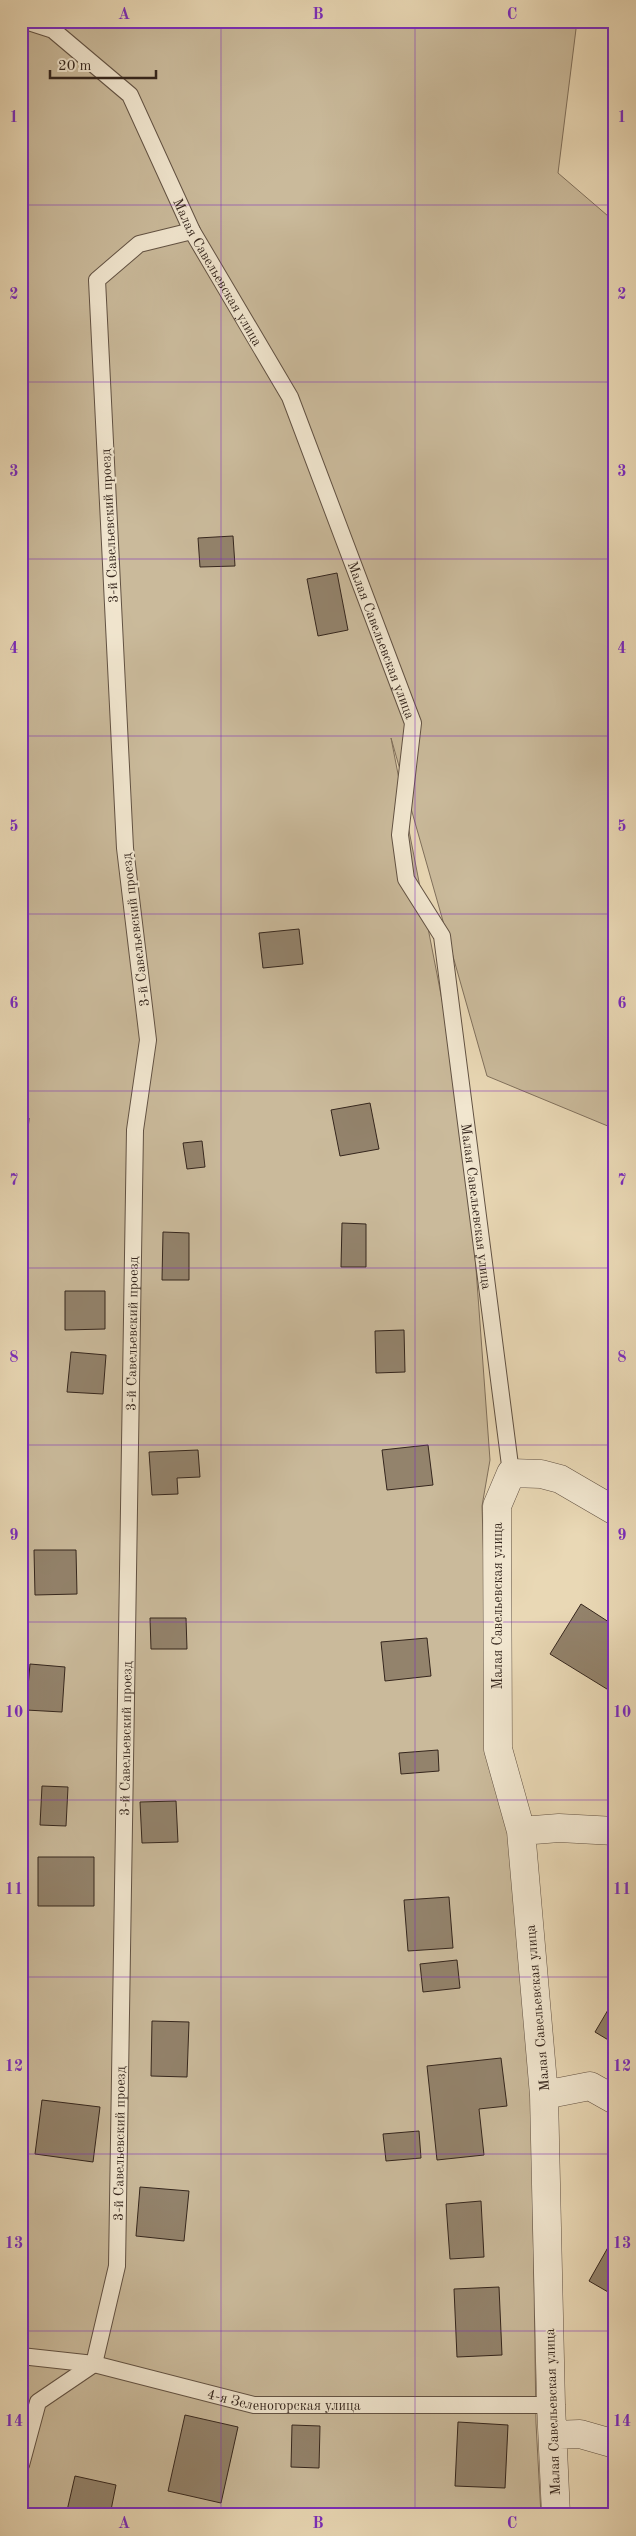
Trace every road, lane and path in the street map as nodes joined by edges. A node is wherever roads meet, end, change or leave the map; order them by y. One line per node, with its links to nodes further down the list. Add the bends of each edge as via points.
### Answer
1 (26, 21): 2 (lane, Малая Савельевская улица, via 53,30 130,94)
2 (192, 232): 3 (lane, Малая Савельевская улица, via 290,397 413,724 400,836 406,879 442,936); 10 (lane, 3-й Савельевский проезд, via 139,244 97,280 125,848 148,1040 135,1130 118,2266)
3 (511, 1473): 4 (street, via 541,1474 560,1479); 5 (street, Малая Савельевская улица, via 497,1506 498,1749)
4 (615, 1512)
5 (521, 1831): 6 (street, via 559,1828); 7 (street, Малая Савельевская улица)
6 (615, 1831)
7 (544, 2095): 8 (street, via 590,2086); 11 (street, Малая Савельевская улица)
8 (615, 2100)
9 (21, 2356): 10 (lane, 4-я Зеленогорская улица)
10 (94, 2364): 11 (lane, 4-я Зеленогорская улица, via 254,2405); 14 (lane, via 38,2402)
11 (551, 2405): 12 (street, Малая Савельевская улица)
12 (552, 2435): 13 (street, via 580,2434); 15 (street, Малая Савельевская улица)
13 (615, 2444)
14 (21, 2465)
15 (556, 2515)

